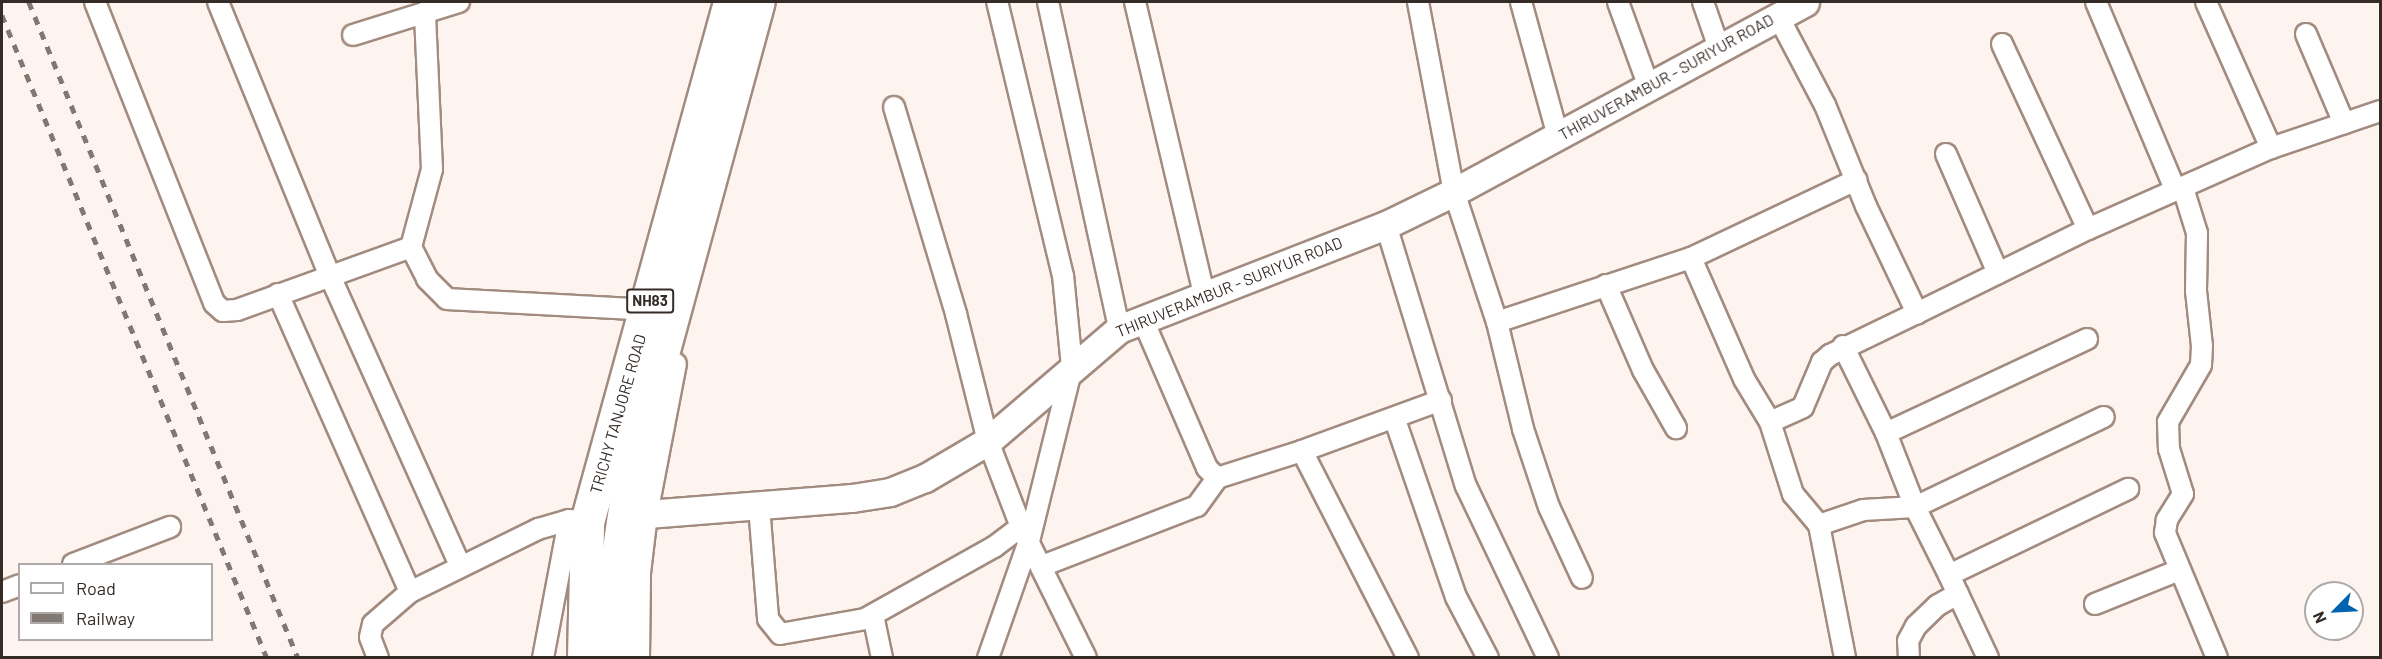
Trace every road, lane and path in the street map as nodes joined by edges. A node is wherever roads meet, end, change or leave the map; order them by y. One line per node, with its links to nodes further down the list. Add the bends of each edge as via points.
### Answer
1 (95, 2): 39 (street, via 214,303 229,311)
2 (218, 2): 37 (street)
3 (459, 2): 16 (street)
4 (730, 2): 41 (highway, TRICHY TANJORE ROAD / NH83)
5 (758, 2): 34 (highway, TRICHY TANJORE ROAD / NH83)
6 (997, 2): 47 (street, via 1063,276)
7 (1048, 2): 44 (street)
8 (1135, 2): 40 (street)
9 (1418, 2): 30 (street)
10 (1521, 2): 25 (street)
11 (1618, 2): 21 (street)
12 (1703, 2): 20 (street)
13 (2096, 2): 28 (street)
14 (2206, 2): 26 (street)
15 (1794, 6): 20 (main road, THIRUVERAMBUR - SURIYUR ROAD); 29 (street, via 1825,105)
16 (425, 12): 18 (street); 33 (street, via 432,169)
17 (2306, 34): 24 (street)
18 (353, 35)
19 (2002, 44): 32 (street)
20 (1719, 48): 21 (main road, THIRUVERAMBUR - SURIYUR ROAD)
21 (1649, 87): 25 (main road, THIRUVERAMBUR - SURIYUR ROAD)
22 (894, 107): 54 (street, via 956,314)
23 (2380, 111): 24 (street)
24 (2344, 123): 26 (street)
25 (1558, 136): 30 (main road, THIRUVERAMBUR - SURIYUR ROAD)
26 (2271, 148): 28 (street)
27 (1946, 154): 36 (street)
28 (2180, 190): 32 (street); 68 (street, via 2197,233 2196,291 2202,346 2201,365 2168,422 2169,449 2183,495 2167,520 2165,533)
29 (1860, 191): 35 (street); 42 (street)
30 (1454, 192): 31 (main road, THIRUVERAMBUR - SURIYUR ROAD); 43 (street)
31 (1386, 225): 40 (main road, THIRUVERAMBUR - SURIYUR ROAD); 48 (street)
32 (2088, 229): 36 (street)
33 (411, 247): 37 (street); 41 (street, via 427,279 447,299)
34 (690, 251): 60 (street, via 697,280 671,381); 82 (highway, TRICHY TANJORE ROAD / NH83, via 631,468 617,562)
35 (1691, 258): 38 (street); 51 (street, via 1744,379)
36 (1998, 273): 42 (street)
37 (330, 276): 39 (street); 66 (street)
38 (1606, 285): 43 (street); 52 (street, via 1643,370)
39 (278, 294): 73 (street)
40 (1205, 297): 44 (main road, THIRUVERAMBUR - SURIYUR ROAD)
41 (648, 310): 61 (highway, TRICHY TANJORE ROAD / NH83)
42 (1917, 313): 46 (street)
43 (1506, 319): 70 (street, via 1523,429 1549,507)
44 (1131, 325): 47 (main road, THIRUVERAMBUR - SURIYUR ROAD); 56 (street, via 1207,468)
45 (2087, 339): 53 (street)
46 (1843, 346): 51 (street, via 1822,362 1803,407); 53 (street)
47 (1072, 367): 54 (main road, THIRUVERAMBUR - SURIYUR ROAD); 64 (street)
48 (1441, 400): 50 (street); 88 (street, via 1466,486)
49 (2104, 417): 59 (street)
50 (1395, 420): 55 (street); 87 (street, via 1456,597)
51 (1770, 422): 62 (street, via 1793,494)
52 (1676, 428)
53 (1886, 434): 59 (street)
54 (988, 441): 58 (main road, THIRUVERAMBUR - SURIYUR ROAD, via 956,462 890,492); 64 (street)
55 (1302, 451): 56 (street); 86 (street)
56 (1217, 478): 67 (street, via 1197,506)
57 (2128, 489): 69 (street)
58 (759, 506): 60 (main road, THIRUVERAMBUR - SURIYUR ROAD); 76 (street, via 768,619 775,632 785,634)
59 (1915, 507): 62 (street, via 1863,510); 69 (street)
60 (647, 514): 83 (street, via 640,573)
61 (578, 521): 66 (street, via 538,529); 80 (street); 81 (highway, TRICHY TANJORE ROAD / NH83)
62 (1819, 525): 89 (street)
63 (170, 527): 65 (street)
64 (1025, 534): 67 (street); 76 (street, via 994,547); 77 (street)
65 (76, 563)
66 (460, 566): 73 (street)
67 (1042, 566): 85 (street)
68 (2179, 570): 75 (street); 78 (street)
69 (1949, 575): 74 (street)
70 (1582, 578)
71 (18, 586): 72 (street)
72 (2, 592)
73 (410, 592): 79 (street, via 370,628)
74 (1958, 594): 90 (street, via 1938,605 1916,626 1908,641); 91 (street)
75 (2095, 604)
76 (873, 615): 84 (street)
77 (990, 656)
78 (2212, 656)
79 (378, 657)
80 (543, 657)
81 (584, 657)
82 (616, 657)
83 (639, 657)
84 (882, 657)
85 (1086, 657)
86 (1408, 657)
87 (1488, 657)
88 (1548, 657)
89 (1845, 657)
90 (1909, 657)
91 (1988, 657)

